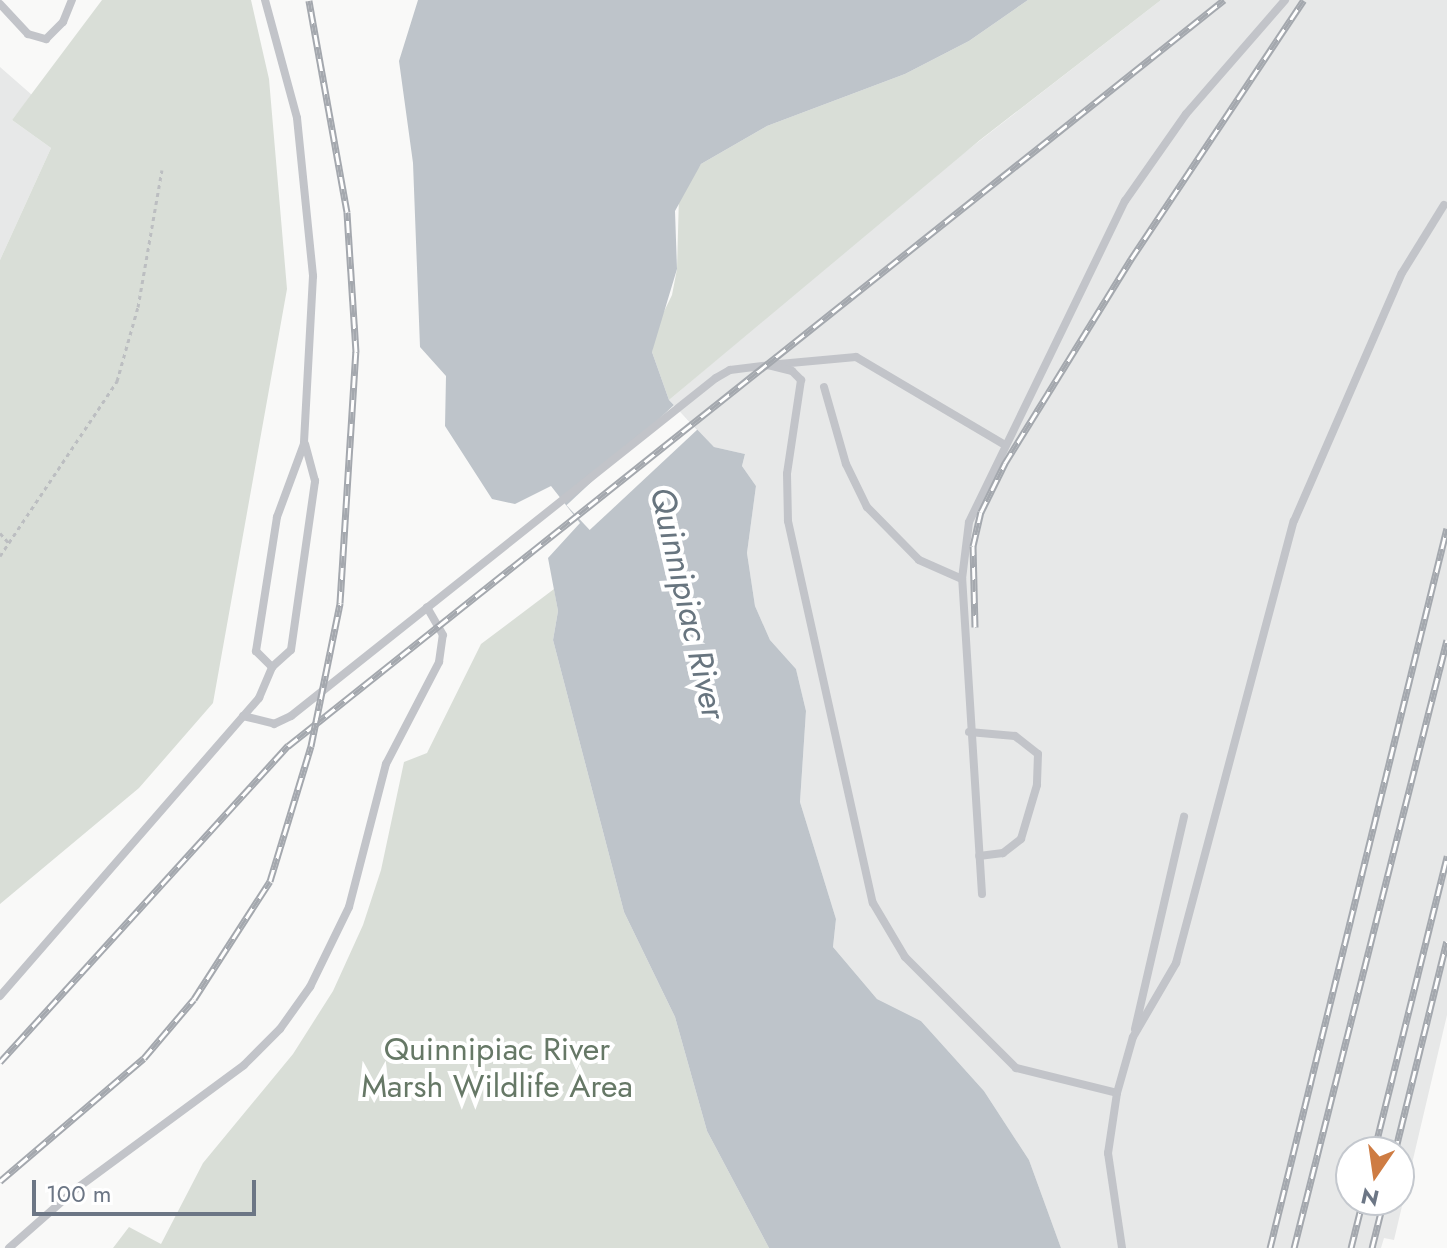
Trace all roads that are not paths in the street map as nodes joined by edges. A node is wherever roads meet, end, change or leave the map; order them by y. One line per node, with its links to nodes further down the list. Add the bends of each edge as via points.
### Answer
1 (72, 0): 4 (lane, via 63,22 46,39 28,34)
2 (265, 0): 8 (lane, via 297,118 313,276)
3 (1285, 0): 9 (lane, via 1186,114 1131,192)
4 (0, 4)
5 (1444, 205): 19 (lane, via 1402,273 1294,521 1176,963)
6 (768, 365): 9 (lane, via 823,357 865,360); 11 (lane, via 724,373); 20 (lane, via 792,371 801,380 787,474 788,521 858,850 880,920 905,957 1016,1068)
7 (824, 387): 10 (lane, via 846,464 867,507 919,560)
8 (304, 444): 12 (lane, via 315,481 309,527 291,650); 12 (lane, via 277,517 256,651)
9 (1005, 445): 10 (lane, via 969,522)
10 (962, 579): 14 (lane)
11 (427, 607): 13 (lane, via 282,722 260,723); 21 (lane, via 443,635 439,662 391,752 349,907 310,987 280,1029 244,1065 76,1189)
12 (272, 667): 13 (lane, via 259,698)
13 (243, 716): 18 (lane)
14 (969, 732): 16 (lane); 16 (lane, via 1015,736 1038,754 1037,785 1021,839 1003,853)
15 (1184, 817): 19 (lane)
16 (979, 856): 17 (lane)
17 (982, 894)
18 (0, 996)
19 (1133, 1037): 20 (lane)
20 (1117, 1093): 22 (lane, via 1108,1153)
21 (9, 1248)
22 (1122, 1248)

